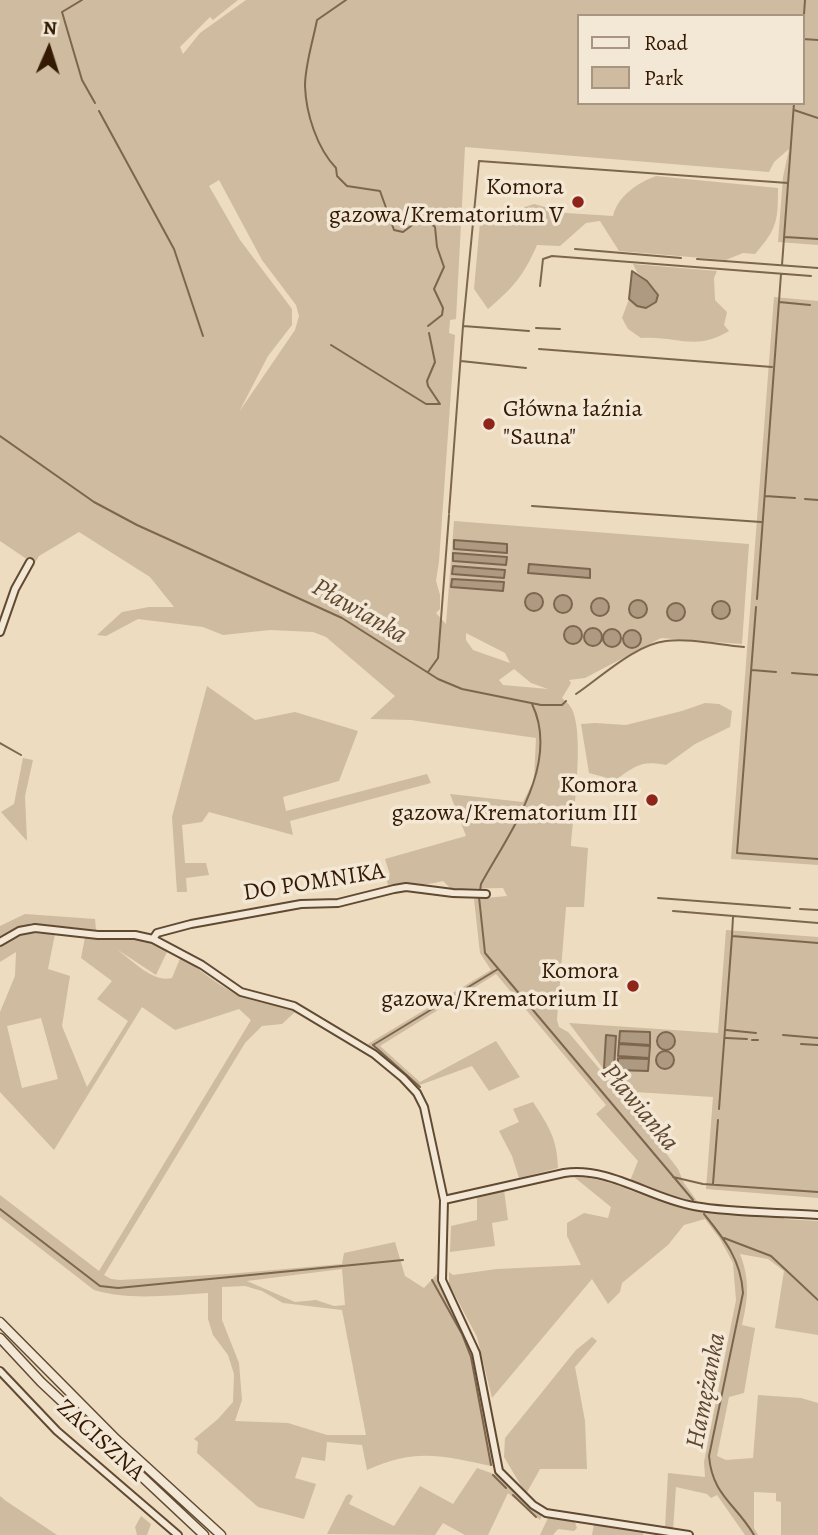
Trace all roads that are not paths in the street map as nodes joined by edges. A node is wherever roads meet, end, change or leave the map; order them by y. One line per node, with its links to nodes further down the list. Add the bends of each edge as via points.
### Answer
1 (30, 562): 2 (street)
2 (0, 632)
3 (486, 894): 4 (street, DO POMNIKA, via 407,887 338,903 301,904 191,924 157,933)
4 (153, 939): 5 (street, via 35,928); 6 (street, via 241,992 294,1006 374,1054 404,1078 424,1107)
5 (0, 942)
6 (444, 1200): 7 (street, via 579,1171 694,1206); 14 (street, via 442,1280 476,1353 499,1471 533,1505 555,1516)
7 (818, 1215)
8 (0, 1322): 13 (street, via 107,1430)
9 (0, 1338): 12 (street, via 50,1392)
10 (0, 1371): 11 (street, ZACISZNA, via 57,1431)
11 (178, 1535)
12 (204, 1535)
13 (221, 1535)
14 (690, 1535)

